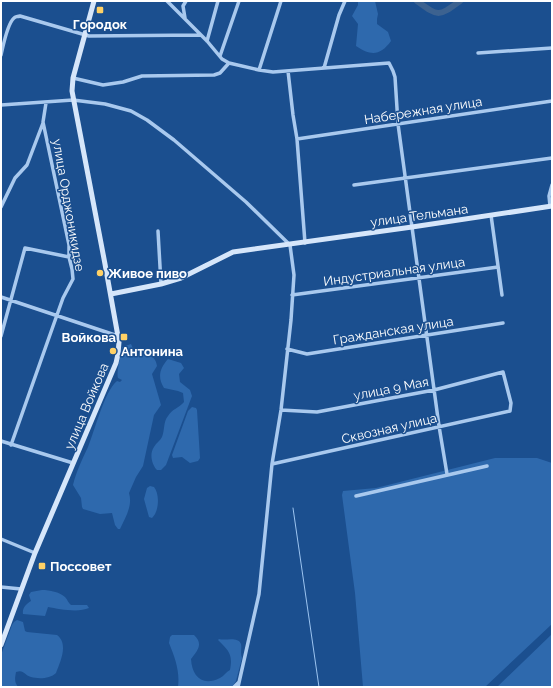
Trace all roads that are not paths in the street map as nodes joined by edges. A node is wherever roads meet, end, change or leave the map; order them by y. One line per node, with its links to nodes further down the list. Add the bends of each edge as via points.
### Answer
1 (94, 1): 10 (street, улица Войкова)
2 (167, 1): 8 (street)
3 (186, 1): 8 (street, via 183,6)
4 (218, 1): 11 (street)
5 (239, 1): 15 (street)
6 (281, 1): 18 (street)
7 (345, 1): 17 (street)
8 (185, 18): 9 (street)
9 (202, 35): 10 (street); 11 (street)
10 (84, 36): 14 (street, via 20,16 13,19 10,24); 20 (street, улица Войкова)
11 (207, 41): 15 (street)
12 (552, 48): 13 (street)
13 (478, 53)
14 (1, 55)
15 (220, 56): 16 (street)
16 (229, 63): 18 (street); 20 (street, via 214,75 142,76 103,85)
17 (324, 68): 19 (street); 26 (street, via 389,63 395,77)
18 (259, 70): 19 (street)
19 (288, 71): 27 (street)
20 (74, 78): 21 (street, улица Войкова)
21 (73, 100): 23 (street); 39 (street, via 122,108 147,120 246,202); 44 (street, улица Войкова)
22 (552, 101): 26 (street, Набережная улица)
23 (46, 103): 24 (street); 25 (street, улица Орджоникидзе)
24 (1, 105)
25 (43, 122): 32 (street, via 26,165); 40 (street, улица Орджоникидзе, via 69,245)
26 (398, 124): 27 (street, Набережная улица); 29 (street)
27 (297, 139): 38 (street)
28 (552, 158): 29 (street)
29 (405, 178): 30 (street); 36 (street)
30 (354, 185)
31 (552, 185): 33 (street, via 549,196)
32 (2, 200): 34 (street)
33 (551, 206): 35 (street, улица Тельмана)
34 (1, 207)
35 (491, 215): 36 (street, улица Тельмана); 41 (street)
36 (412, 227): 38 (street, улица Тельмана); 42 (street)
37 (158, 231): 43 (street)
38 (304, 243): 39 (street, улица Тельмана)
39 (290, 245): 43 (street, улица Тельмана, via 233,252 181,278); 45 (street, via 294,270)
40 (69, 257): 48 (street, via 25,248); 49 (street, улица Орджоникидзе, via 73,279)
41 (498, 267): 42 (street, Индустриальная улица); 46 (street)
42 (419, 278): 45 (street, Индустриальная улица); 51 (street)
43 (161, 284): 44 (street, улица Тельмана)
44 (111, 294): 53 (street, улица Войкова)
45 (292, 295): 54 (street)
46 (502, 295)
47 (1, 297): 48 (street)
48 (11, 300): 49 (street); 52 (street)
49 (57, 316): 53 (street); 60 (street, улица Орджоникидзе)
50 (503, 323): 51 (street, Гражданская улица)
51 (427, 334): 54 (street, Гражданская улица, via 306,354); 55 (street)
52 (1, 336)
53 (118, 336): 61 (street, улица Войкова, via 116,363)
54 (287, 349): 56 (street)
55 (434, 390): 56 (street, улица 9 Мая, via 317,412); 57 (street, улица 9 Мая, via 503,372 511,403); 58 (street)
56 (281, 410): 62 (street)
57 (510, 411): 58 (street, Сквозная улица)
58 (439, 426): 62 (street, Сквозная улица); 64 (street)
59 (1, 441): 60 (street)
60 (11, 445): 61 (street)
61 (73, 463): 67 (street, улица Войкова)
62 (272, 464): 71 (street, via 259,594)
63 (487, 466): 64 (street)
64 (447, 474): 65 (street)
65 (356, 496)
66 (1, 539): 67 (street)
67 (35, 553): 69 (street, улица Войкова)
68 (1, 587): 69 (street)
69 (21, 589): 70 (street, улица Войкова)
70 (1, 645)
71 (239, 682): 72 (street); 73 (street)
72 (234, 687)
73 (238, 687)

